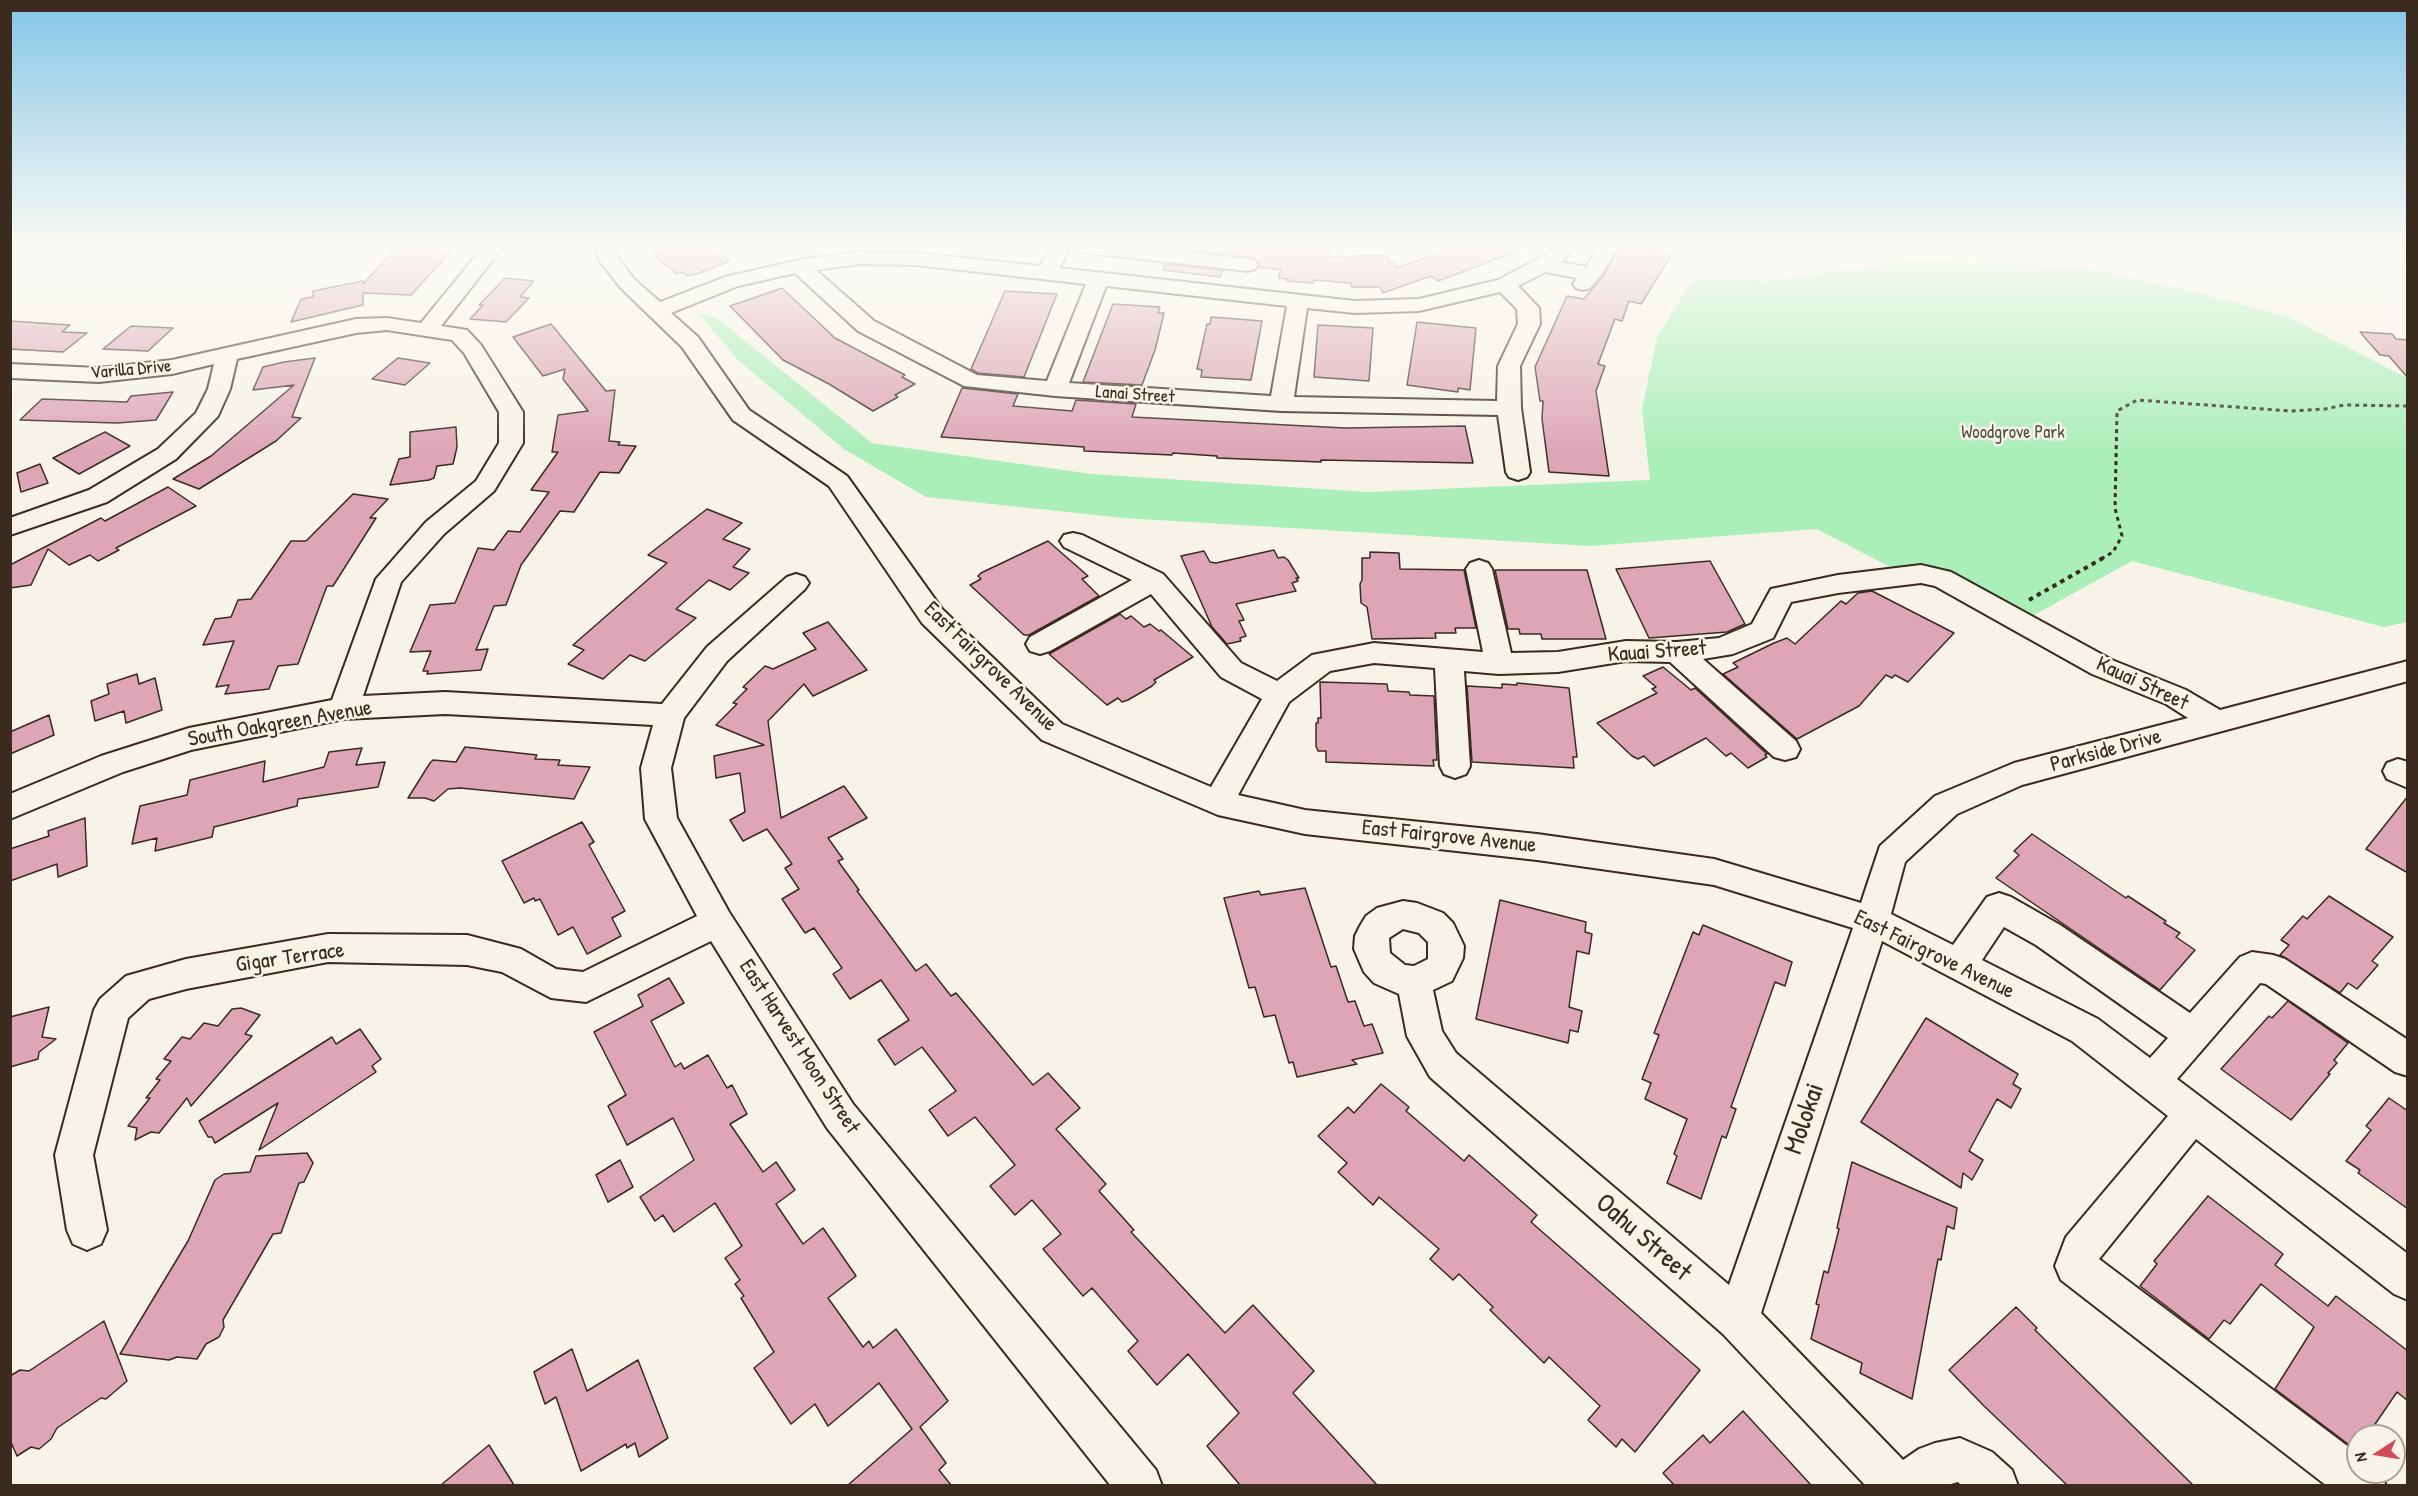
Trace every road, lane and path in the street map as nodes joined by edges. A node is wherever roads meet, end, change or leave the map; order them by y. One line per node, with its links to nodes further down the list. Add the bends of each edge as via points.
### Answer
1 (437, 317): 7 (street)
2 (663, 317): 32 (street, East Fairgrove Avenue, via 690,342 741,414 838,481 932,616 1052,732)
3 (856, 317): 10 (street, Lanai Street, via 866,326 972,381)
4 (1083, 317): 10 (street)
5 (1295, 317): 11 (street)
6 (1529, 317): 13 (street, via 1529,324 1509,366)
7 (427, 329): 8 (street, Varilla Drive, via 387,324 356,326); 27 (street, Varilla Drive, via 459,335 473,350 511,412 511,443 485,486 435,528 389,579)
8 (227, 355): 9 (street, Varilla Drive, via 172,367 99,375); 15 (street, via 219,389 206,416 167,454 98,496)
9 (10, 371)
10 (1055, 389): 11 (street, Lanai Street)
11 (1281, 404): 13 (street, Lanai Street)
12 (2408, 406): 20 (path, via 2344,405 2292,411 2137,400 2117,411 2115,508 2122,536 2113,552)
13 (1509, 408): 14 (street)
14 (1518, 472)
15 (10, 527)
16 (1073, 541): 18 (street)
17 (1479, 569): 24 (street)
18 (1154, 580): 21 (street); 26 (street, via 1231,670)
19 (796, 583): 28 (street, East Harvest Moon Street, via 717,654)
20 (2026, 602)
21 (1040, 644)
22 (1677, 652): 24 (street, Kauai Street, via 1626,651 1558,662); 29 (street, Kauai Street, via 1723,647 1763,631 1781,595 1921,573 1942,578 2102,667 2176,698); 30 (street)
23 (1449, 660): 24 (street, Kauai Street); 26 (street, Kauai Street, via 1374,653 1322,662); 31 (street)
24 (1499, 664)
25 (2408, 671): 29 (street, Parkside Drive)
26 (1279, 695): 32 (street, Kauai Street)
27 (344, 708): 28 (street, South Oakgreen Avenue, via 445,703); 33 (street, South Oakgreen Avenue, via 189,739 112,764)
28 (670, 715): 35 (street, East Harvest Moon Street, via 656,768 661,819)
29 (2217, 722): 34 (street, Parkside Drive, via 2014,775 1946,805 1891,855)
30 (1785, 749)
31 (1455, 766)
32 (1218, 803): 34 (street, East Fairgrove Avenue, via 1305,822 1537,847 1714,872)
33 (10, 807)
34 (1872, 920): 36 (street, East Fairgrove Avenue); 44 (street, Molokai)
35 (717, 922): 42 (street, Gigar Terrace, via 586,987 551,983 509,959 467,950 328,948 186,974 138,987 112,1010 74,1155); 45 (street, East Harvest Moon Street, via 840,1116)
36 (1959, 965): 38 (street, via 1999,907 2048,935); 40 (street, East Fairgrove Avenue, via 2085,1030)
37 (1414, 981): 44 (street, Oahu Street, via 1425,1036 1443,1065)
38 (2193, 1035): 39 (street, via 2252,967 2273,970); 40 (street)
39 (2408, 1060)
40 (2152, 1082): 41 (street, East Fairgrove Avenue)
41 (2193, 1114): 43 (street, East Fairgrove Avenue); 49 (street, via 2080,1251 2075,1266)
42 (87, 1230)
43 (2408, 1280)
44 (1738, 1319): 46 (street, Oahu Street)
45 (1140, 1485)
46 (1897, 1485)
47 (1905, 1485): 48 (street, via 1935,1465 1960,1460)
48 (1996, 1485)
49 (2364, 1485)

